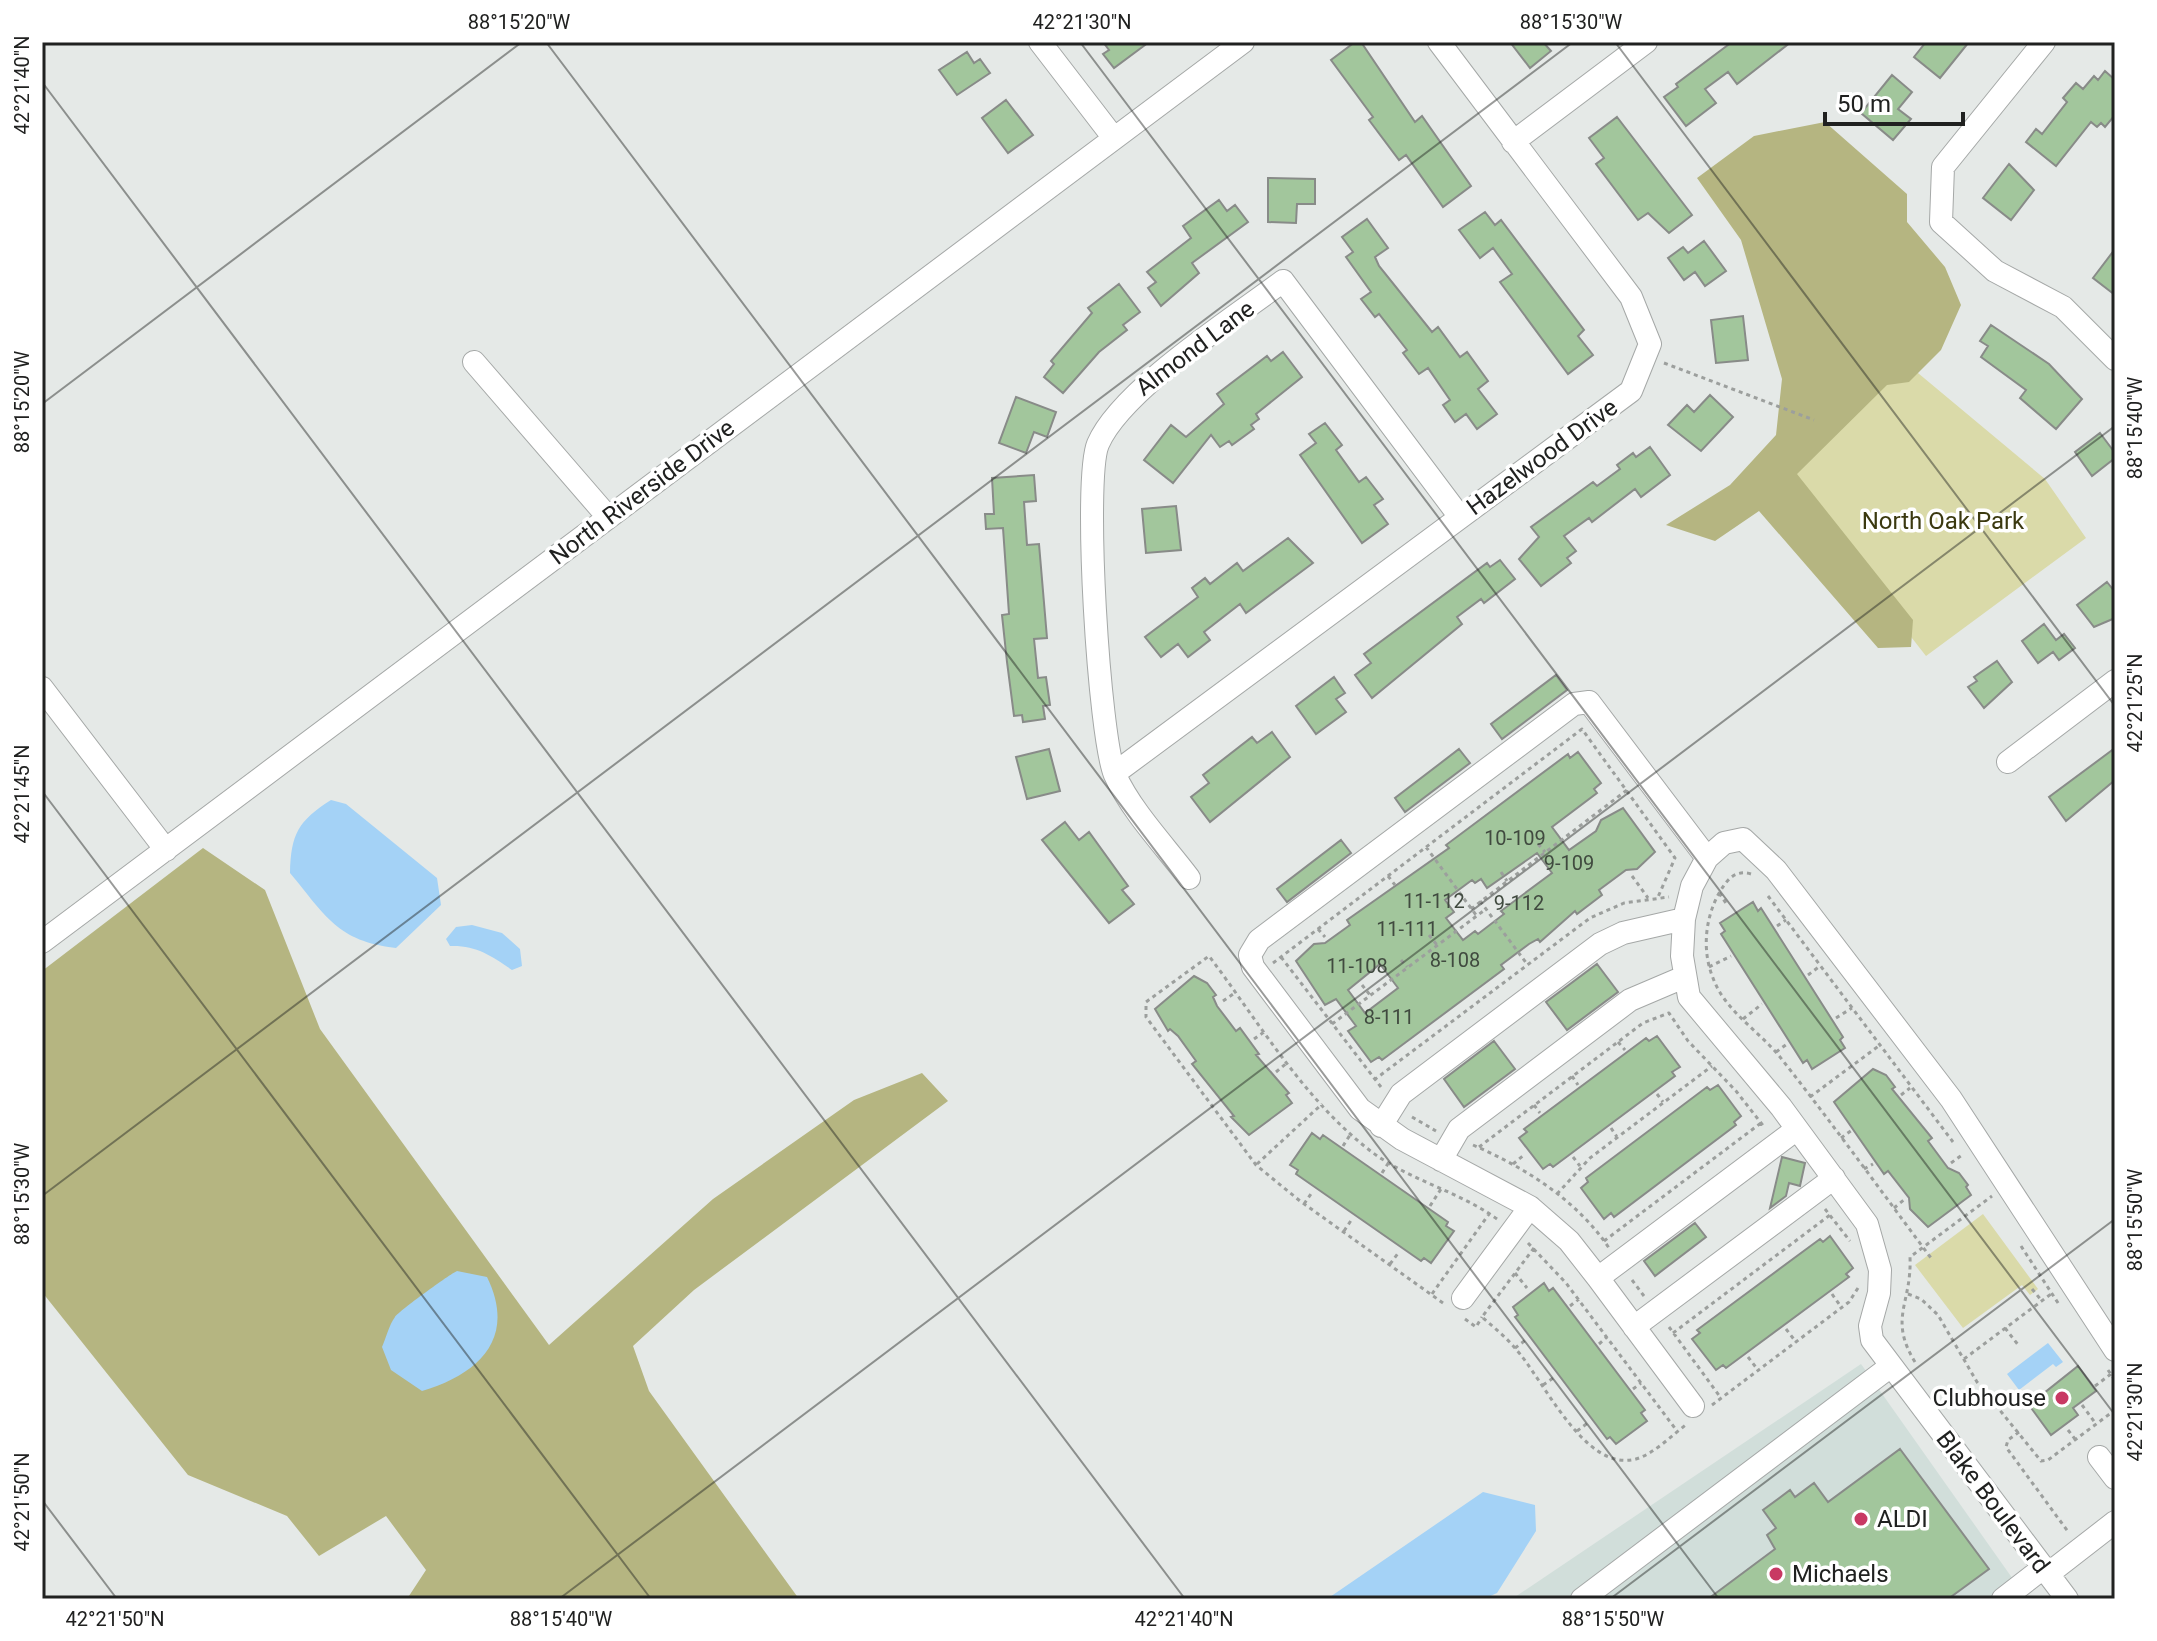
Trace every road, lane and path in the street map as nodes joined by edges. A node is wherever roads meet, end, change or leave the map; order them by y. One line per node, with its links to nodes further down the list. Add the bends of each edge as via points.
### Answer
1 (1040, 42): 6 (street)
2 (1243, 42): 6 (street, North Riverside Drive)
3 (1439, 42): 7 (street)
4 (1646, 42): 7 (street)
5 (2044, 42): 9 (street, via 1943,167 1941,222 1995,271 2063,307)
6 (1113, 137): 12 (street, North Riverside Drive)
7 (1513, 142): 8 (street, via 1631,297 1650,344)
8 (1645, 356): 11 (path); 13 (street, Hazelwood Drive, via 1631,391)
9 (2115, 359)
10 (474, 362): 12 (street)
11 (1814, 420)
12 (608, 517): 31 (street, North Riverside Drive)
13 (1460, 517): 19 (street, Hazelwood Drive); 19 (street, Almond Lane, via 1283,281 1130,397 1098,444 1091,519 1104,722)
14 (2115, 681): 17 (street)
15 (42, 688): 31 (street)
16 (1546, 756): 18 (path); 20 (path, via 1582,729); 21 (path)
17 (2008, 762)
18 (1551, 763)
19 (1115, 773): 41 (street, Almond Lane)
20 (1627, 790): 24 (path); 46 (path, via 1675,858)
21 (1501, 791): 22 (path); 25 (path)
22 (1505, 797)
23 (1584, 810): 24 (path)
24 (1589, 818): 26 (path); 30 (path)
25 (1460, 822): 27 (path); 29 (path)
26 (1594, 827)
27 (1465, 828)
28 (1538, 844): 32 (path)
29 (1426, 847): 37 (path); 53 (path)
30 (1551, 847): 32 (path); 33 (path)
31 (166, 850): 67 (street, North Riverside Drive)
32 (1545, 852): 35 (path)
33 (1555, 852)
34 (1707, 858): 55 (street); 79 (street, via 1595,706 1581,701 1259,940 1249,960); 221 (street, via 1724,843 1743,839 1776,870 1951,1099)
35 (1522, 870): 39 (path); 42 (path)
36 (1501, 872): 42 (path)
37 (1388, 876): 43 (path); 48 (path)
38 (1632, 876): 47 (path)
39 (1527, 877)
40 (1754, 877): 45 (path, via 1738,873)
41 (1189, 878)
42 (1507, 881): 49 (path)
43 (1395, 885)
44 (1762, 888): 58 (path)
45 (1719, 893): 50 (path); 77 (path, via 1707,926)
46 (1658, 897): 47 (path); 55 (path)
47 (1648, 898): 56 (path)
48 (1356, 901): 51 (path); 60 (path)
49 (1480, 901): 53 (path); 54 (path)
50 (1728, 906)
51 (1360, 907)
52 (1593, 907): 56 (path)
53 (1471, 909): 57 (path)
54 (1486, 909): 57 (path); 74 (path)
55 (1686, 909): 81 (street); 125 (street, via 1600,944)
56 (1598, 913): 64 (path)
57 (1476, 916): 63 (path)
58 (1786, 920): 59 (path); 75 (path)
59 (1777, 926)
60 (1318, 929): 65 (path); 71 (path)
61 (1562, 929): 64 (path)
62 (1429, 935): 68 (path)
63 (1451, 935): 66 (path); 68 (path)
64 (1566, 935): 74 (path)
65 (1325, 937)
66 (1455, 941)
67 (42, 942)
68 (1437, 945): 73 (path)
69 (1209, 956): 102 (path, via 1146,1002 1146,1017)
70 (1731, 956): 77 (path)
71 (1281, 957): 79 (path); 95 (path)
72 (1401, 960): 76 (path)
73 (1413, 963): 76 (path); 78 (path)
74 (1527, 964): 84 (path)
75 (1820, 966): 80 (path); 90 (path)
76 (1407, 967): 86 (path)
77 (1709, 967): 94 (path, via 1720,992)
78 (1418, 969)
79 (1258, 974): 134 (street, via 1348,1098)
80 (1808, 975)
81 (1684, 977): 137 (street, Blake Boulevard, via 1694,1005); 141 (street, via 1630,1000)
82 (1490, 984): 84 (path)
83 (1362, 985): 86 (path)
84 (1494, 989): 92 (path)
85 (1236, 992): 87 (path)
86 (1369, 996): 88 (path); 95 (path)
87 (1223, 1001)
88 (1373, 1004)
89 (1762, 1004): 94 (path)
90 (1852, 1008): 93 (path); 101 (path)
91 (1452, 1012): 92 (path)
92 (1456, 1018): 106 (path)
93 (1836, 1018)
94 (1743, 1019): 105 (path)
95 (1331, 1025): 111 (path)
96 (1265, 1031): 97 (path)
97 (1254, 1039)
98 (1176, 1041): 102 (path)
99 (1618, 1042): 104 (path); 108 (path, via 1643,1023 1669,1013); 110 (path)
100 (1787, 1044): 105 (path)
101 (1880, 1045): 112 (path); 117 (path)
102 (1168, 1047): 114 (path)
103 (1405, 1048): 106 (path)
104 (1625, 1050)
105 (1776, 1052): 121 (path)
106 (1410, 1053): 111 (path)
107 (1288, 1062): 109 (path)
108 (1712, 1066): 118 (path); 133 (path)
109 (1276, 1072)
110 (1572, 1076): 115 (path); 126 (path)
111 (1374, 1080): 125 (path)
112 (1834, 1080): 116 (path); 121 (path)
113 (1202, 1082): 114 (path)
114 (1197, 1085): 129 (path)
115 (1578, 1085)
116 (1837, 1085)
117 (1911, 1087): 120 (path); 130 (path)
118 (1679, 1091): 122 (path); 123 (path)
119 (1657, 1094): 123 (path)
120 (1901, 1095)
121 (1810, 1097): 142 (path)
122 (1685, 1099)
123 (1663, 1102): 131 (path)
124 (1322, 1104): 159 (path)
125 (1393, 1104): 134 (street); 141 (path)
126 (1534, 1105): 128 (path); 147 (path)
127 (1225, 1108): 129 (path)
128 (1540, 1113)
129 (1218, 1114): 159 (path)
130 (1933, 1116): 132 (path); 144 (path)
131 (1641, 1119): 135 (path); 140 (path)
132 (1926, 1122)
133 (1761, 1123): 145 (path); 148 (path)
134 (1381, 1126): 153 (street)
135 (1647, 1126)
136 (1611, 1128): 140 (path)
137 (1797, 1129): 145 (street); 164 (street, Blake Boulevard)
138 (1852, 1130): 142 (path)
139 (1351, 1134): 146 (path)
140 (1617, 1137): 149 (path)
141 (1452, 1138): 153 (street)
142 (1841, 1138): 161 (path)
143 (1718, 1143): 148 (path)
144 (1953, 1143)
145 (1776, 1144): 190 (street)
146 (1343, 1146)
147 (1479, 1147)
148 (1724, 1151): 165 (path)
149 (1595, 1154): 154 (path); 160 (path)
150 (1524, 1155): 157 (path)
151 (1962, 1155): 156 (path)
152 (1573, 1157): 160 (path)
153 (1441, 1160): 173 (street)
154 (1601, 1161)
155 (1389, 1162): 163 (path)
156 (1951, 1163)
157 (1513, 1164)
158 (1873, 1164): 161 (path)
159 (1256, 1165): 171 (path)
160 (1580, 1166): 169 (path)
161 (1864, 1169): 175 (path)
162 (1680, 1172): 165 (path)
163 (1382, 1173)
164 (1834, 1178): 208 (street); 225 (street, Blake Boulevard, via 1874,1239 1881,1279 1870,1336)
165 (1686, 1179): 178 (path)
166 (1442, 1188): 172 (path)
167 (1313, 1191): 171 (path)
168 (1989, 1191): 186 (path, via 1992,1196)
169 (1557, 1194)
170 (1905, 1199): 175 (path)
171 (1304, 1204): 182 (path)
172 (1430, 1206)
173 (1530, 1207): 183 (street); 194 (street, via 1569,1241)
174 (1635, 1207): 178 (path)
175 (1894, 1208): 186 (path)
176 (1587, 1212): 180 (path)
177 (1489, 1214): 198 (path)
178 (1640, 1214): 184 (path)
179 (1830, 1215): 185 (path)
180 (1581, 1216)
181 (1352, 1219): 182 (path)
182 (1344, 1231): 191 (path)
183 (1512, 1231): 202 (path); 204 (street)
184 (1603, 1241)
185 (1793, 1243): 187 (path); 193 (path)
186 (1923, 1247): 189 (path); 200 (path, via 1910,1257)
187 (1798, 1248)
188 (1399, 1252): 191 (path)
189 (1931, 1258)
190 (1619, 1262): 194 (street); 208 (path)
191 (1390, 1264): 198 (path)
192 (1515, 1273): 196 (path)
193 (1748, 1277): 195 (path); 206 (path)
194 (1598, 1278): 211 (street)
195 (1752, 1283)
196 (1527, 1288)
197 (2032, 1289): 203 (path)
198 (1432, 1294): 204 (path)
199 (1832, 1294): 207 (path)
200 (1908, 1294): 223 (path, via 1938,1315); 224 (path, via 1901,1337)
201 (2051, 1294): 203 (path)
202 (1579, 1299): 205 (path); 215 (path)
203 (2042, 1301): 212 (path)
204 (1454, 1305): 210 (path, via 1476,1327)
205 (1570, 1306)
206 (1709, 1306): 209 (path); 214 (path)
207 (1842, 1308)
208 (1655, 1311): 211 (street); 214 (path)
209 (1714, 1311)
210 (1482, 1317)
211 (1634, 1327): 235 (street)
212 (2005, 1328): 219 (path); 223 (path)
213 (1786, 1329): 217 (path)
214 (1673, 1333): 233 (path)
215 (1607, 1337): 218 (path); 229 (path)
216 (1527, 1339): 220 (path)
217 (1796, 1342)
218 (1599, 1344)
219 (2019, 1346)
220 (1515, 1348)
221 (2115, 1350)
222 (1748, 1357): 226 (path)
223 (1964, 1359): 242 (path)
224 (1916, 1363)
225 (1891, 1366): 248 (street, Blake Boulevard); 249 (street)
226 (1758, 1370)
227 (2111, 1374): 231 (path)
228 (1556, 1376): 230 (path)
229 (1641, 1383): 232 (path); 241 (path)
230 (1543, 1385)
231 (2095, 1386)
232 (1633, 1389)
233 (1721, 1398)
234 (2082, 1405): 238 (path)
235 (1693, 1406)
236 (2115, 1410): 238 (path)
237 (1589, 1422): 240 (path)
238 (2096, 1424): 243 (path)
239 (2068, 1430): 243 (path)
240 (1577, 1431)
241 (1677, 1431)
242 (2019, 1432): 243 (path, via 2044,1461); 247 (path, via 2006,1447 2068,1531 2057,1547)
243 (2075, 1440)
244 (2099, 1457): 245 (street)
245 (2115, 1478)
246 (2115, 1522): 247 (street)
247 (2067, 1559): 248 (street)
248 (2045, 1571): 250 (street); 251 (street, Blake Boulevard)
249 (1582, 1599)
250 (2003, 1599)
251 (2067, 1599)

